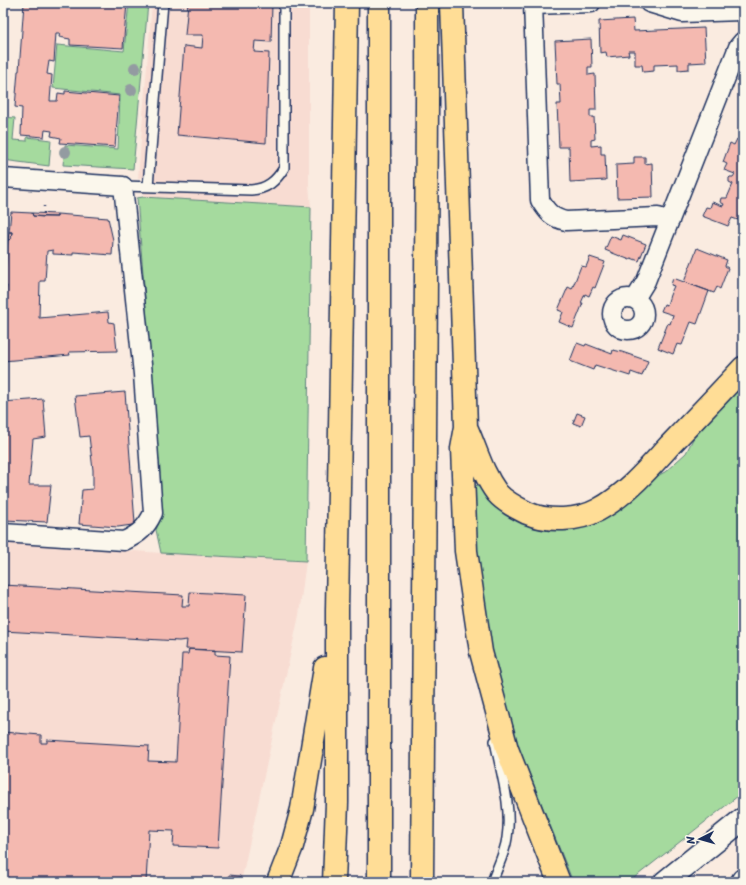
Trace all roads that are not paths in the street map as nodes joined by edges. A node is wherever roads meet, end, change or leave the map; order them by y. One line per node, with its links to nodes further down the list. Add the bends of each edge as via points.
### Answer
1 (163, 3): 14 (lane)
2 (284, 3): 14 (lane, via 284,168 277,179 262,189 251,190)
3 (347, 3): 20 (highway)
4 (379, 3): 25 (highway)
5 (427, 3): 26 (highway, via 428,263)
6 (452, 3): 18 (highway)
7 (591, 3): 9 (street)
8 (649, 3): 10 (street, via 682,12)
9 (533, 4): 15 (street, via 540,200 555,218 566,221 658,217)
10 (743, 13)
11 (743, 40): 15 (street, via 738,47)
12 (3, 179): 13 (street)
13 (123, 186): 14 (lane); 19 (street, via 143,374 153,513 147,525 138,534 124,541)
14 (148, 186)
15 (670, 220): 16 (street, via 646,281)
16 (634, 299)
17 (743, 368): 18 (highway, via 632,485 597,511 584,516 543,518 507,502 498,494 482,469)
18 (466, 427): 21 (highway, via 462,450 466,551)
19 (3, 533)
20 (337, 610): 23 (highway, via 329,635 322,696 302,809 292,846); 24 (highway, via 337,803)
21 (481, 652): 27 (lane, via 490,719 507,808 507,839); 28 (highway, via 507,749)
22 (741, 822): 29 (main road)
23 (278, 882)
24 (334, 882)
25 (379, 882)
26 (422, 882)
27 (492, 882)
28 (559, 882)
29 (666, 882)

